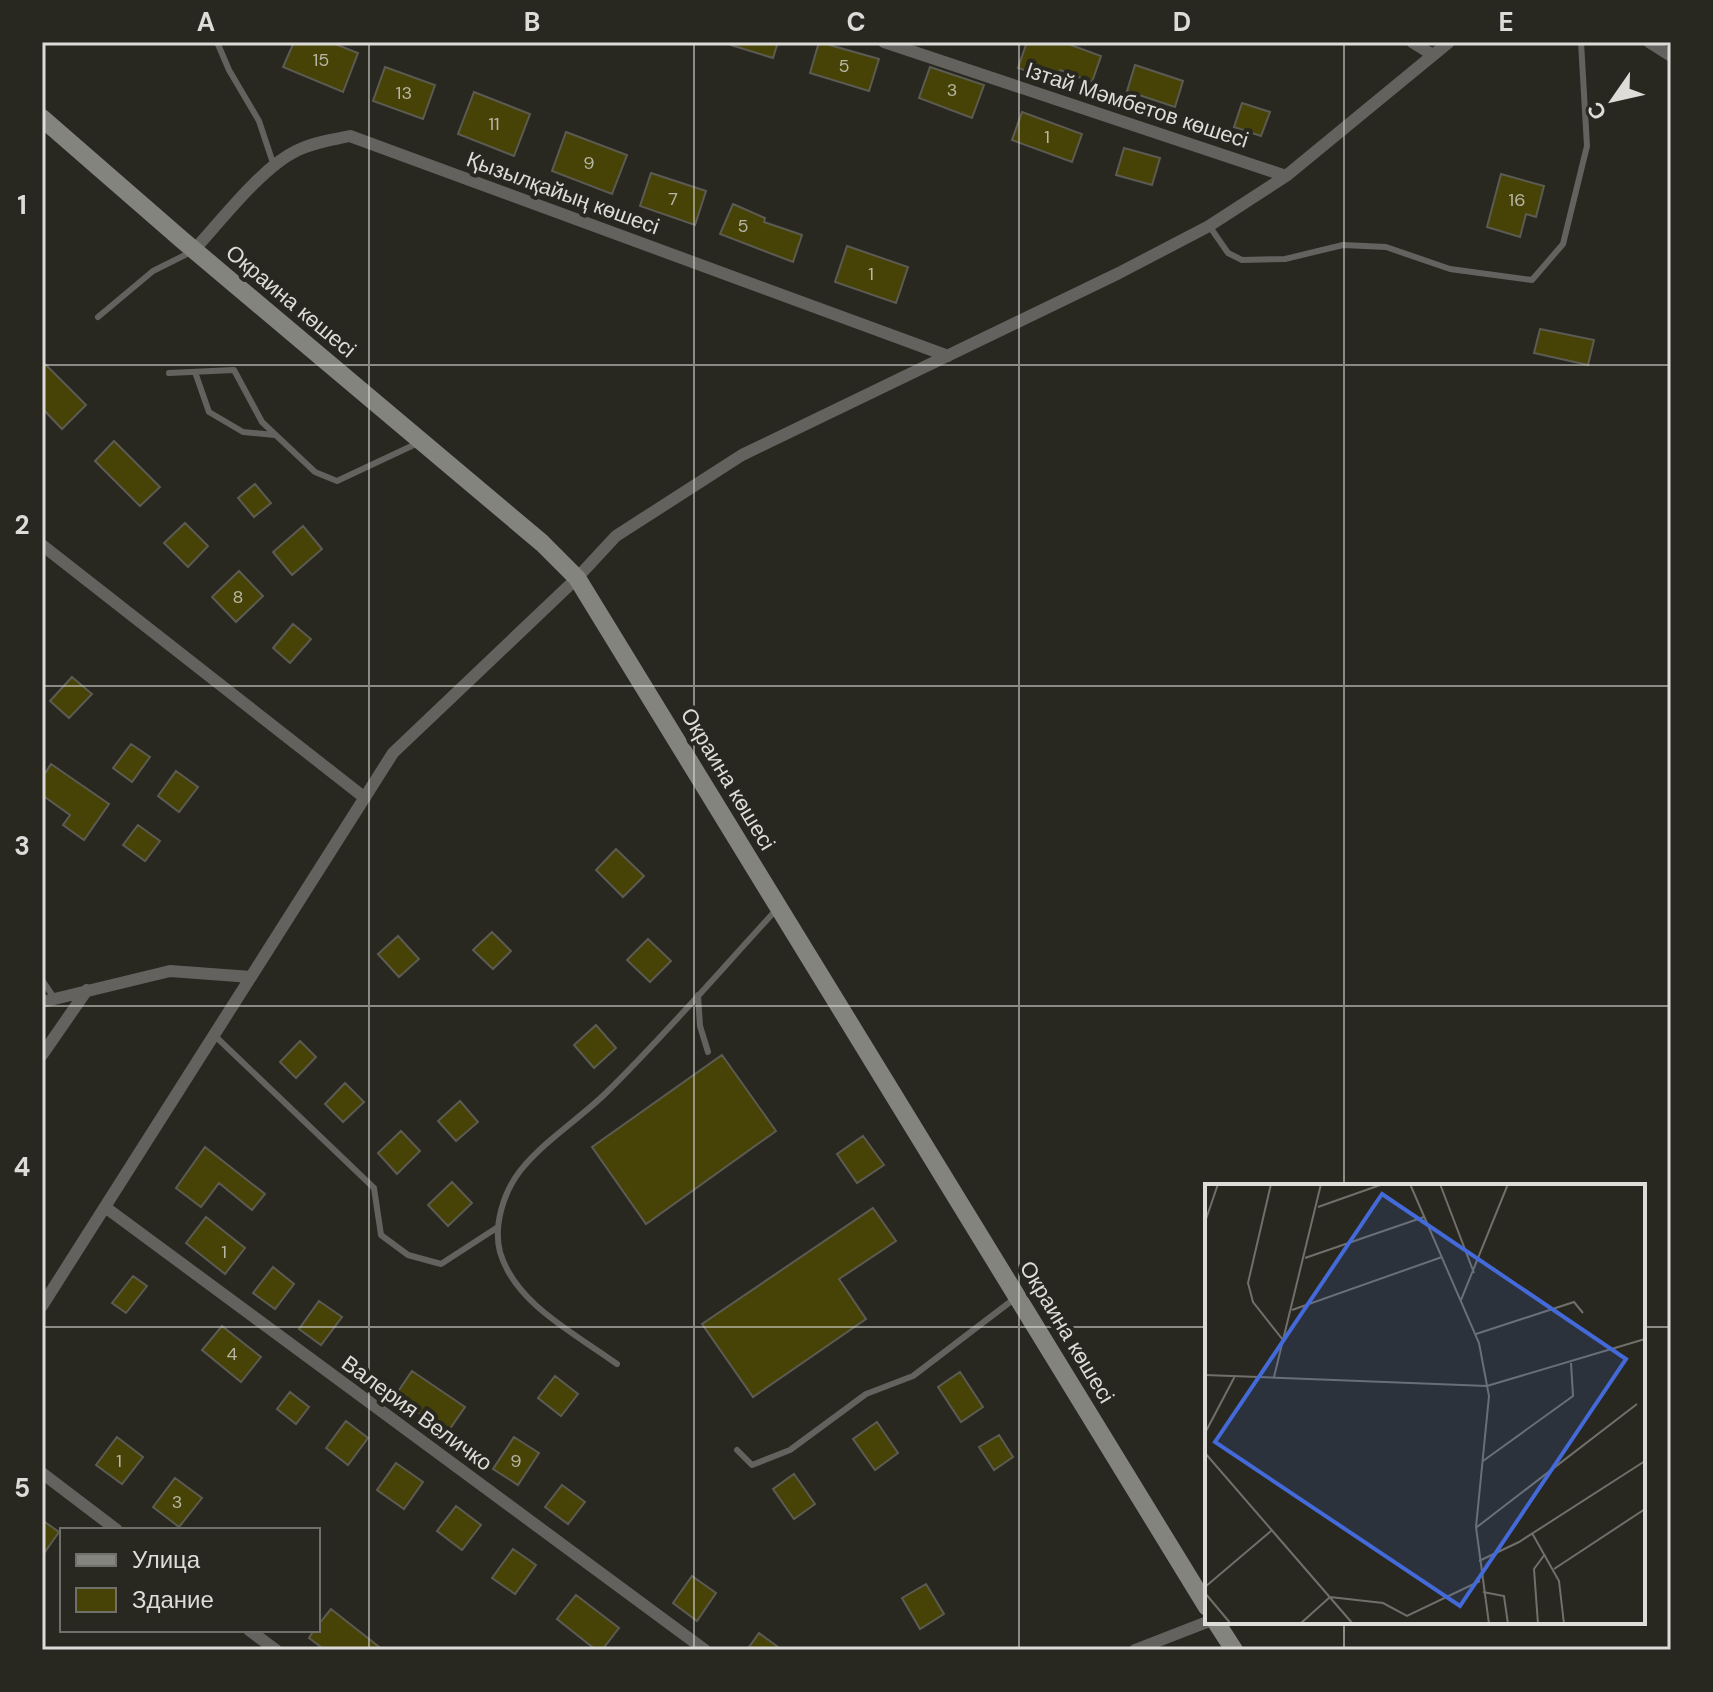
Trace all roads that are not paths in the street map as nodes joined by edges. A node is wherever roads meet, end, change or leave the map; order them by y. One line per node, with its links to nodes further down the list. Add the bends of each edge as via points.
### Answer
1 (217, 42): 10 (lane, via 259,121)
2 (884, 42): 11 (street, Ізтай Мәмбетов көшесі)
3 (1412, 42): 7 (street)
4 (1449, 42): 7 (street)
5 (1581, 42): 12 (lane, via 1587,146 1563,244 1532,280 1450,269 1386,247 1343,245 1285,259 1242,260 1228,253)
6 (1649, 42): 8 (street)
7 (1433, 55): 11 (street)
8 (1671, 56)
9 (42, 118): 13 (street, Окраина көшесі)
10 (274, 166): 13 (street, Қызылқайың көшесі); 15 (street, Қызылқайың көшесі, via 316,143 350,136)
11 (1286, 176): 12 (street)
12 (1209, 226): 15 (street)
13 (194, 250): 14 (lane, via 153,271); 19 (street, Окраина көшесі)
14 (98, 317)
15 (948, 356): 21 (street, via 742,455 616,536)
16 (195, 372): 17 (lane); 18 (lane, via 209,412 243,432); 18 (lane, via 234,370 262,422)
17 (169, 373)
18 (275, 435): 19 (lane, via 315,472 337,481)
19 (421, 442): 21 (street, Окраина көшесі)
20 (42, 545): 22 (street)
21 (577, 578): 22 (street, via 393,753); 23 (street, Окраина көшесі)
22 (365, 798): 24 (street)
23 (779, 908): 27 (lane); 34 (street, Окраина көшесі)
24 (251, 977): 26 (street, via 170,971); 29 (street)
25 (42, 980): 28 (lane)
26 (87, 990): 28 (street); 31 (street)
27 (698, 995): 30 (lane); 33 (lane, via 604,1095 520,1171 505,1195)
28 (48, 1001)
29 (214, 1035): 32 (street); 33 (lane, via 374,1188 381,1235 408,1255 441,1264)
30 (708, 1052)
31 (42, 1055)
32 (105, 1207): 35 (street); 45 (street, Валерия Величко)
33 (498, 1227): 36 (lane, via 500,1251 516,1283 543,1311)
34 (1017, 1297): 37 (lane, via 913,1376 866,1394 790,1450 752,1465); 40 (street, Окраина көшесі)
35 (42, 1306)
36 (617, 1364)
37 (737, 1450)
38 (42, 1473): 39 (street)
39 (114, 1528)
40 (1205, 1604)
41 (1205, 1623): 46 (street)
42 (1217, 1624): 47 (street)
43 (252, 1632): 44 (street)
44 (276, 1650)
45 (705, 1650)
46 (1135, 1650)
47 (1234, 1650)

